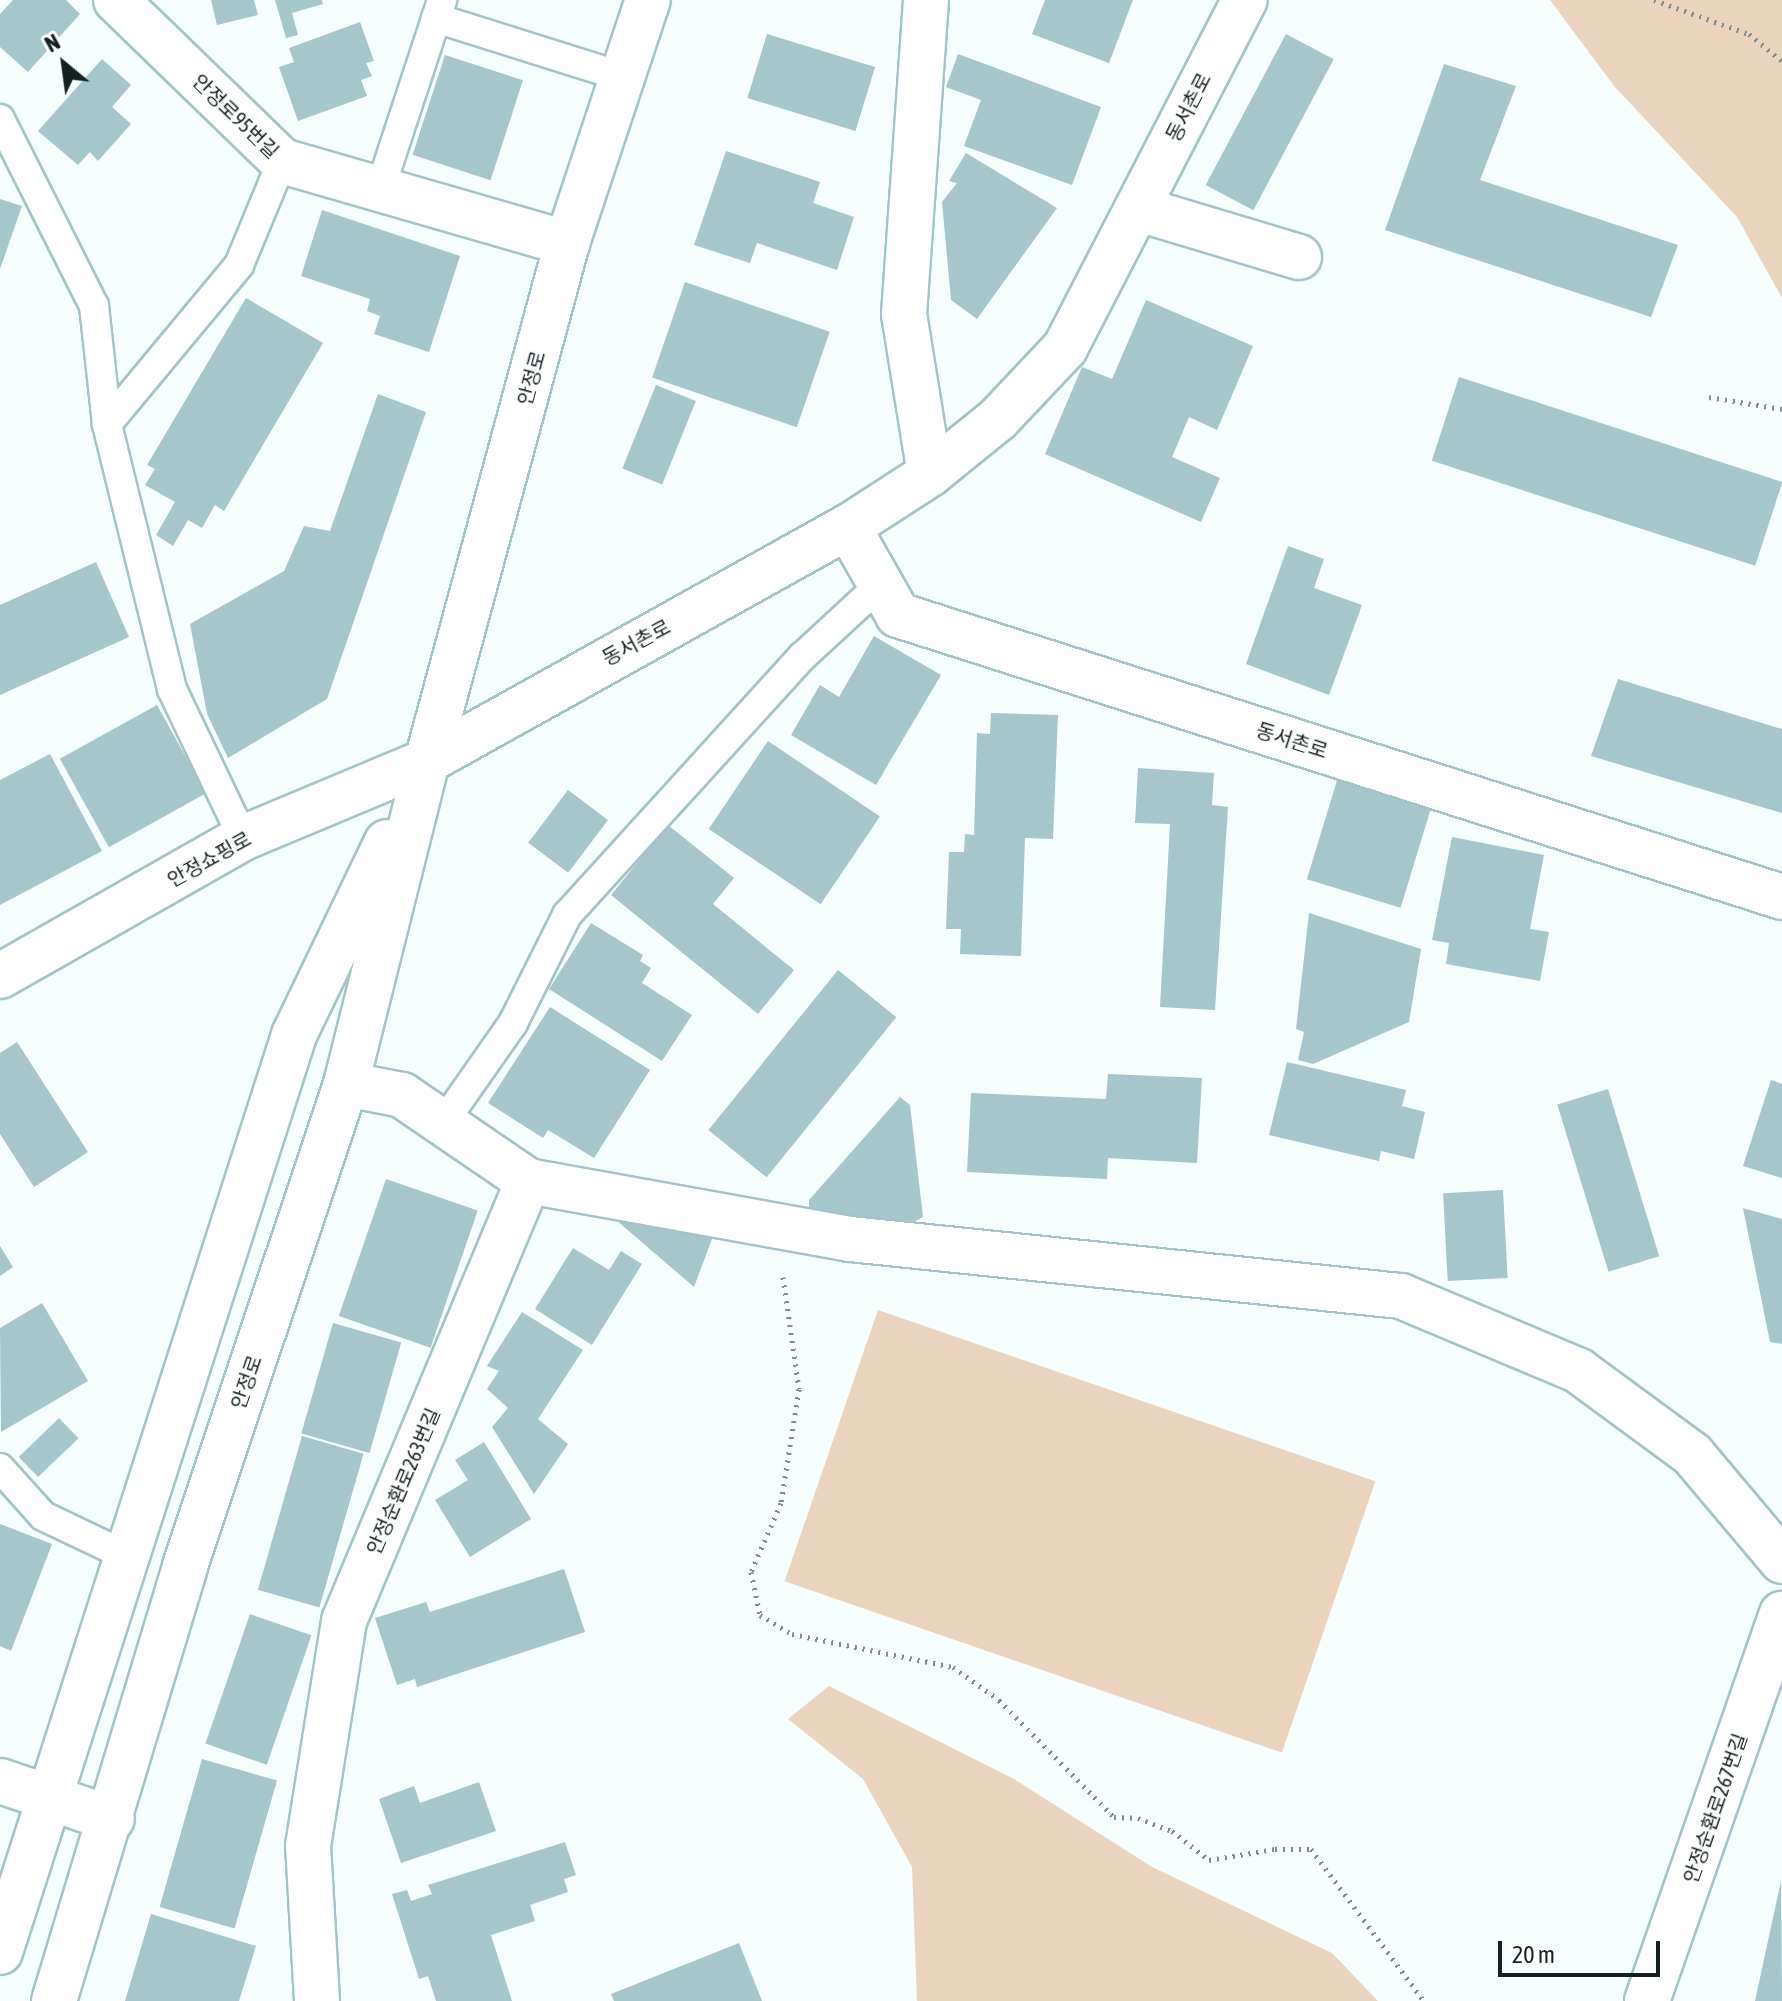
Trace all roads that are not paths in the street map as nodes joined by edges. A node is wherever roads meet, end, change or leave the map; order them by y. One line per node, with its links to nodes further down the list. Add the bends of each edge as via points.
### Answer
1 (116, 0): 8 (street, 안정로95번길)
2 (648, 0): 6 (street, 안정로)
3 (926, 0): 14 (street, via 904,314)
4 (1245, 0): 10 (street, 동서촌로)
5 (439, 9): 6 (lane); 9 (lane)
6 (623, 77): 11 (street, 안정로)
7 (0, 119): 13 (lane, via 94,306)
8 (282, 161): 9 (street, 안정로95번길); 13 (lane, via 239,265)
9 (380, 189): 11 (street, 안정로95번길)
10 (1139, 209): 12 (street); 14 (street, 동서촌로, via 1065,348 998,419)
11 (567, 243): 17 (street, 안정로)
12 (1299, 257)
13 (107, 424): 18 (lane, via 172,689)
14 (930, 474): 15 (street, 동서촌로)
15 (848, 527): 16 (street, 동서촌로); 17 (street, 동서촌로)
16 (881, 584): 19 (street, 동서촌로, via 898,615); 22 (lane, via 803,656 567,915 513,1023)
17 (427, 761): 18 (street, 안정쇼핑로); 21 (street, 안정로); 25 (street, 안정로, via 294,1035)
18 (243, 838): 20 (street, 안정쇼핑로)
19 (1782, 897)
20 (0, 976)
21 (346, 1084): 22 (street, via 402,1095); 30 (street, 안정로, via 185,1566)
22 (443, 1123): 23 (street)
23 (528, 1181): 26 (street, via 850,1239 1401,1296 1579,1371 1692,1454); 33 (street, 안정순환로263번길, via 344,1621 308,1846)
24 (0, 1468): 25 (lane, via 43,1516)
25 (125, 1555): 29 (street, 안정로)
26 (1782, 1561)
27 (1782, 1614): 34 (street, 안정순환로267번길)
28 (0, 1781): 29 (street)
29 (47, 1795): 30 (street); 31 (street, 안정로)
30 (112, 1819): 32 (street, 안정로)
31 (0, 1952)
32 (54, 2001)
33 (317, 2001)
34 (1647, 2001)

